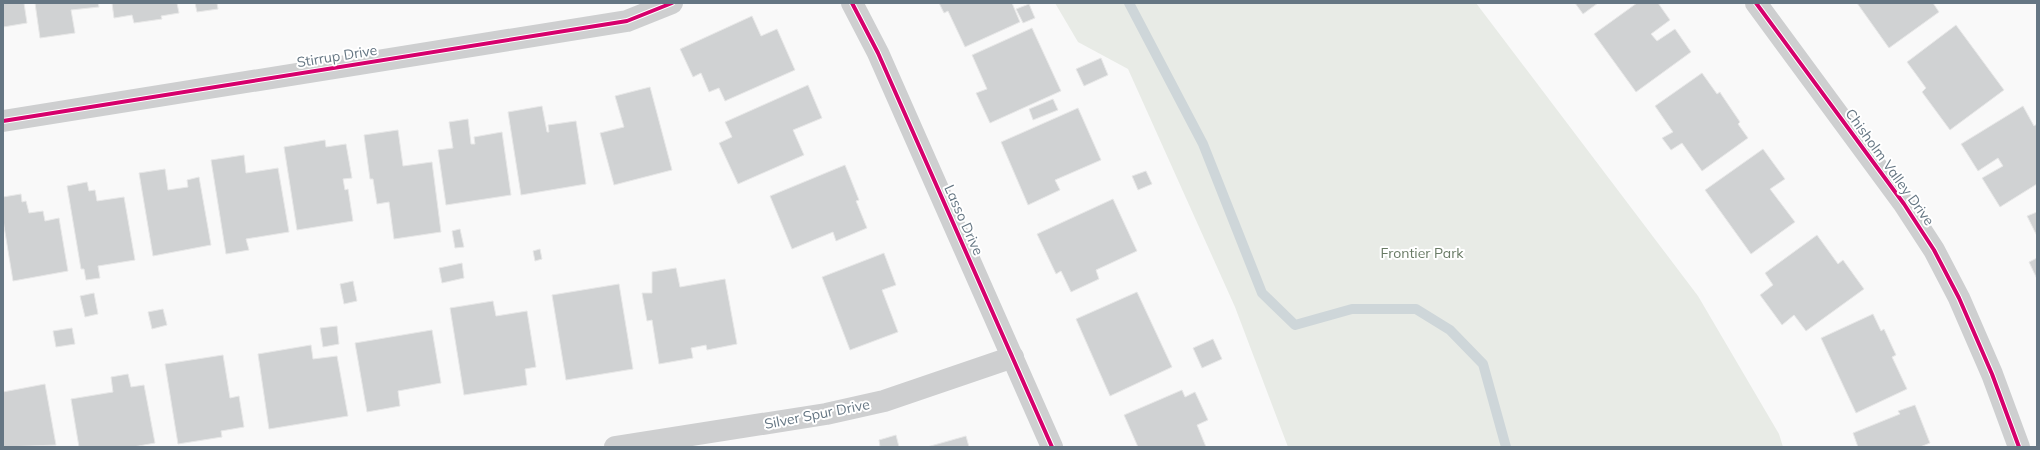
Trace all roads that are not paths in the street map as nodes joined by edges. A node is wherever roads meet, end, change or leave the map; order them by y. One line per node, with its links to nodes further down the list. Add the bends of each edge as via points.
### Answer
1 (672, 3): 4 (street, Stirrup Drive, via 627,21)
2 (852, 3): 5 (street, Lasso Drive, via 878,53)
3 (1756, 3): 8 (street, Chisholm Valley Drive, via 1904,204 1934,250 1959,298 1992,374)
4 (3, 121)
5 (1013, 357): 6 (street, Silver Spur Drive, via 884,400 826,414); 7 (street, Lasso Drive)
6 (615, 447)
7 (1052, 447)
8 (2019, 447)

